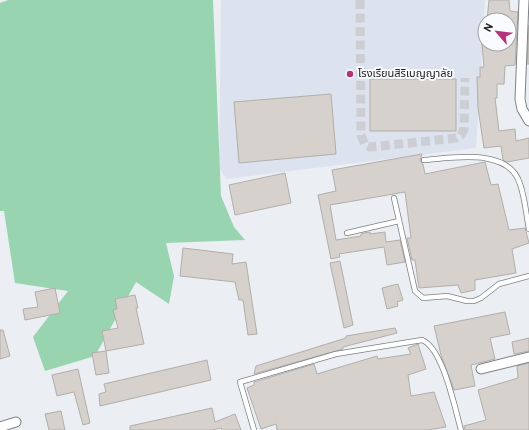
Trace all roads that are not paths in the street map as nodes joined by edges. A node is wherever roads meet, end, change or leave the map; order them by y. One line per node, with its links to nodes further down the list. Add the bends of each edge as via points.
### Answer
1 (524, 0): 2 (street, via 520,99)
2 (529, 121)
3 (424, 160): 6 (lane, via 480,156 504,165 515,174 520,183)
4 (394, 198): 5 (lane)
5 (399, 221): 7 (lane); 8 (lane, via 415,291 423,298 447,296 474,301 499,284)
6 (529, 229)
7 (347, 233)
8 (529, 276)
9 (529, 357): 10 (street)
10 (481, 369)
11 (16, 422): 12 (street)
12 (0, 427)
13 (254, 430): 14 (lane, via 240,382 336,354 422,340 428,342 442,365)
14 (461, 430)

